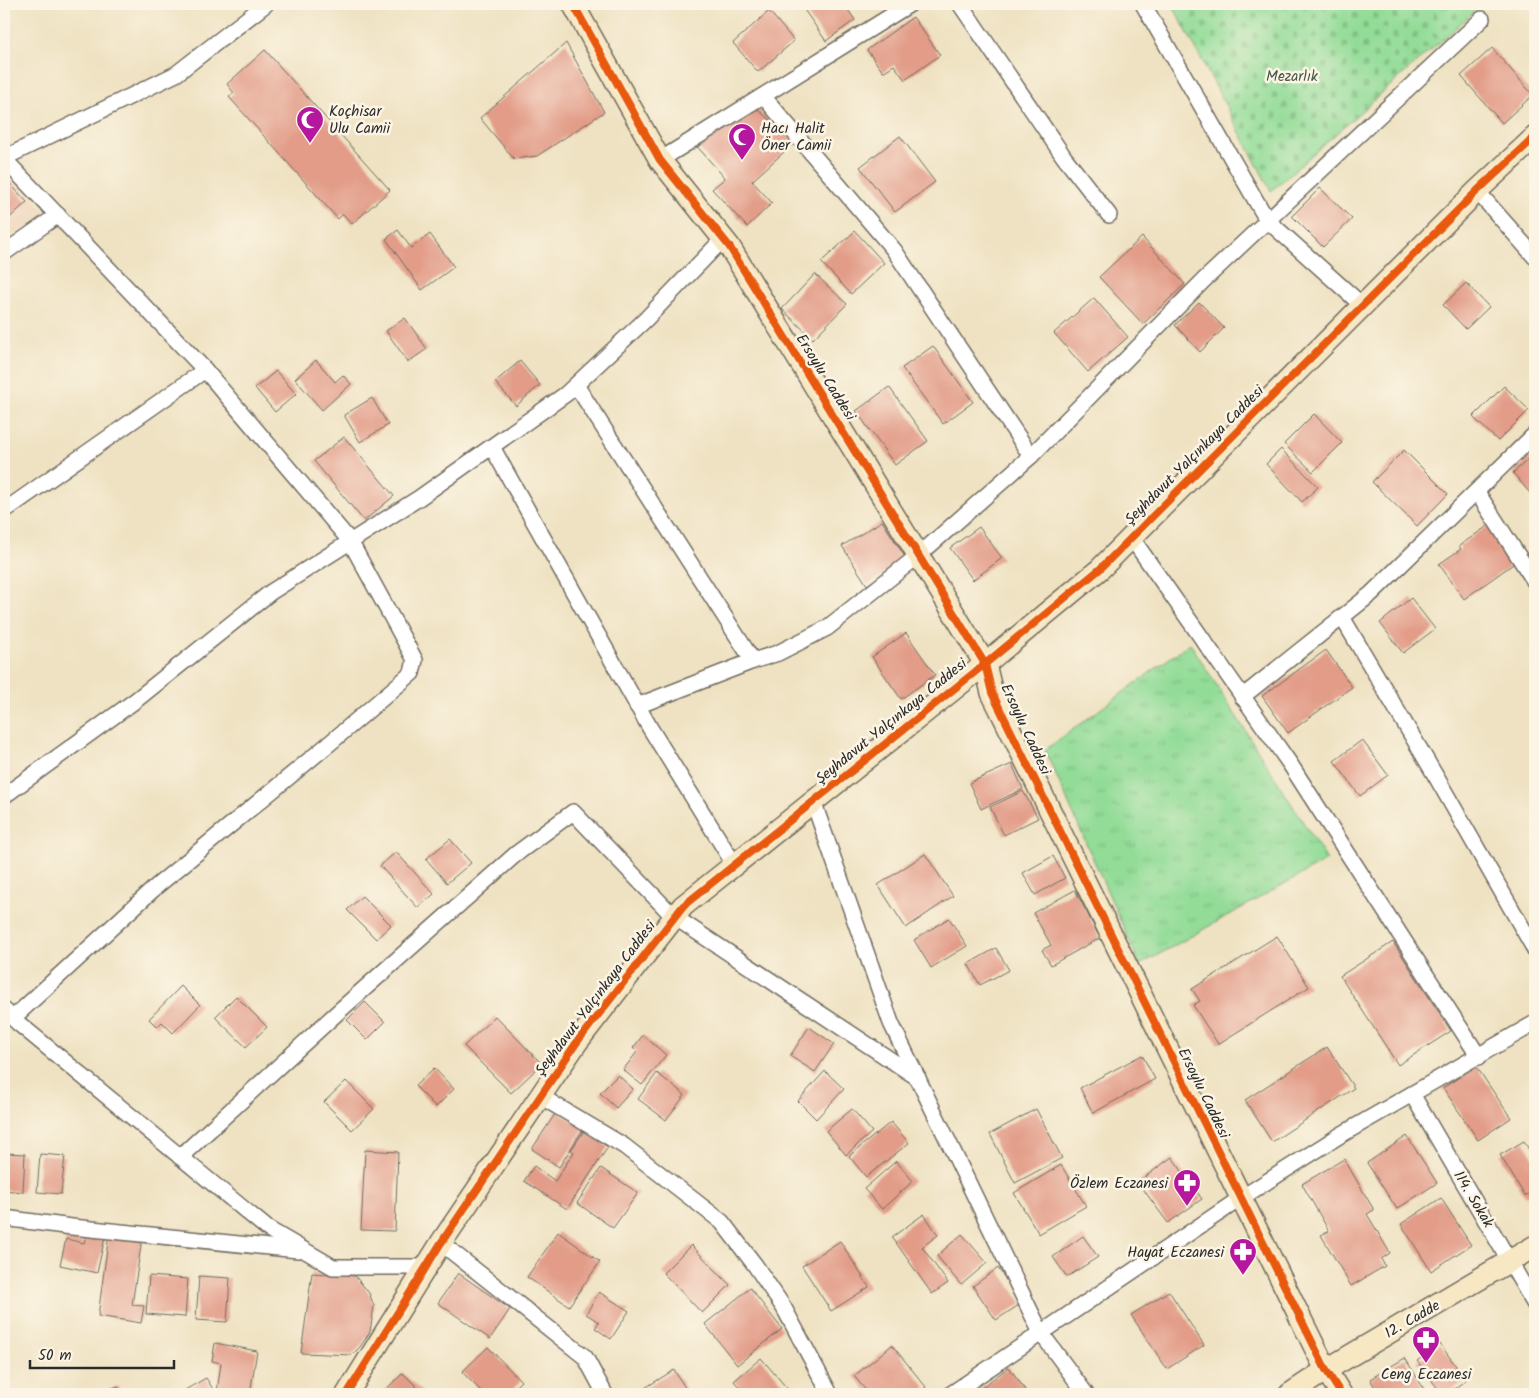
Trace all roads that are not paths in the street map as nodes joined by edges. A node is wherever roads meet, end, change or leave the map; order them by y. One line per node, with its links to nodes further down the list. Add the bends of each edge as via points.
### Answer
1 (266, 4): 9 (street, via 176,74)
2 (573, 4): 10 (street, Ersoylu Caddesi)
3 (910, 4): 7 (street)
4 (960, 4): 13 (street, via 1064,157)
5 (1143, 4): 14 (street)
6 (1482, 18): 14 (street)
7 (763, 96): 10 (street); 23 (street, via 894,250)
8 (1535, 137): 11 (street, Şeyhdavut Yalçınkaya Caddesi)
9 (4, 159): 12 (street)
10 (660, 160): 15 (street, Ersoylu Caddesi)
11 (1477, 191): 17 (street); 18 (street, Şeyhdavut Yalçınkaya Caddesi)
12 (58, 215): 16 (street); 19 (street)
13 (1109, 215)
14 (1267, 220): 18 (street); 23 (street)
15 (723, 239): 20 (street, via 645,320); 28 (street, Ersoylu Caddesi)
16 (4, 253)
17 (1535, 257)
18 (1363, 306): 26 (street, Şeyhdavut Yalçınkaya Caddesi)
19 (205, 370): 25 (street); 27 (street)
20 (576, 385): 22 (street); 31 (street)
21 (1535, 434): 24 (street)
22 (492, 447): 27 (street); 34 (street)
23 (1031, 456): 28 (street)
24 (1476, 492): 29 (street); 30 (street, via 1371,594)
25 (4, 511)
26 (1131, 538): 32 (street, Şeyhdavut Yalçınkaya Caddesi, via 1100,569); 33 (street)
27 (350, 541): 35 (street, via 270,592 136,700); 40 (street, via 414,660 412,673)
28 (918, 555): 31 (street, via 827,628 778,653); 32 (street, Ersoylu Caddesi)
29 (1535, 582)
30 (1342, 617): 33 (street); 39 (street)
31 (753, 661): 34 (street)
32 (985, 664): 36 (street, Şeyhdavut Yalçınkaya Caddesi); 47 (street, Ersoylu Caddesi, via 992,693)
33 (1242, 696): 42 (street, via 1290,764)
34 (637, 706): 37 (street)
35 (4, 796)
36 (813, 801): 37 (street, Şeyhdavut Yalçınkaya Caddesi); 43 (street, via 892,1023)
37 (734, 864): 38 (street, Şeyhdavut Yalçınkaya Caddesi)
38 (673, 916): 43 (street); 45 (street, Şeyhdavut Yalçınkaya Caddesi); 46 (street, via 573,812 516,854)
39 (1535, 950)
40 (8, 1014): 46 (street)
41 (1535, 1023): 42 (street)
42 (1478, 1057): 44 (street)
43 (918, 1078): 55 (street)
44 (1412, 1094): 47 (street); 52 (street, 114. Sokak)
45 (540, 1096): 49 (street, Şeyhdavut Yalçınkaya Caddesi); 59 (street, via 624,1146 722,1222 784,1308)
46 (180, 1157): 51 (street, via 268,1229)
47 (1241, 1198): 55 (street); 56 (street, Ersoylu Caddesi)
48 (4, 1218): 51 (street)
49 (441, 1243): 53 (street, Şeyhdavut Yalçınkaya Caddesi); 58 (street, via 585,1357)
50 (1535, 1246): 52 (street, 12. Cadde)
51 (305, 1250): 53 (street, via 332,1267)
52 (1511, 1261): 54 (street, 114. Sokak); 56 (street, 12. Cadde)
53 (425, 1267): 57 (street, Şeyhdavut Yalçınkaya Caddesi)
54 (1535, 1305)
55 (1041, 1333): 60 (street); 61 (street)
56 (1326, 1370): 62 (street, 12. Cadde); 63 (street, Ersoylu Caddesi)
57 (348, 1394)
58 (605, 1394)
59 (830, 1394)
60 (951, 1394)
61 (1086, 1394)
62 (1290, 1394)
63 (1341, 1394)

